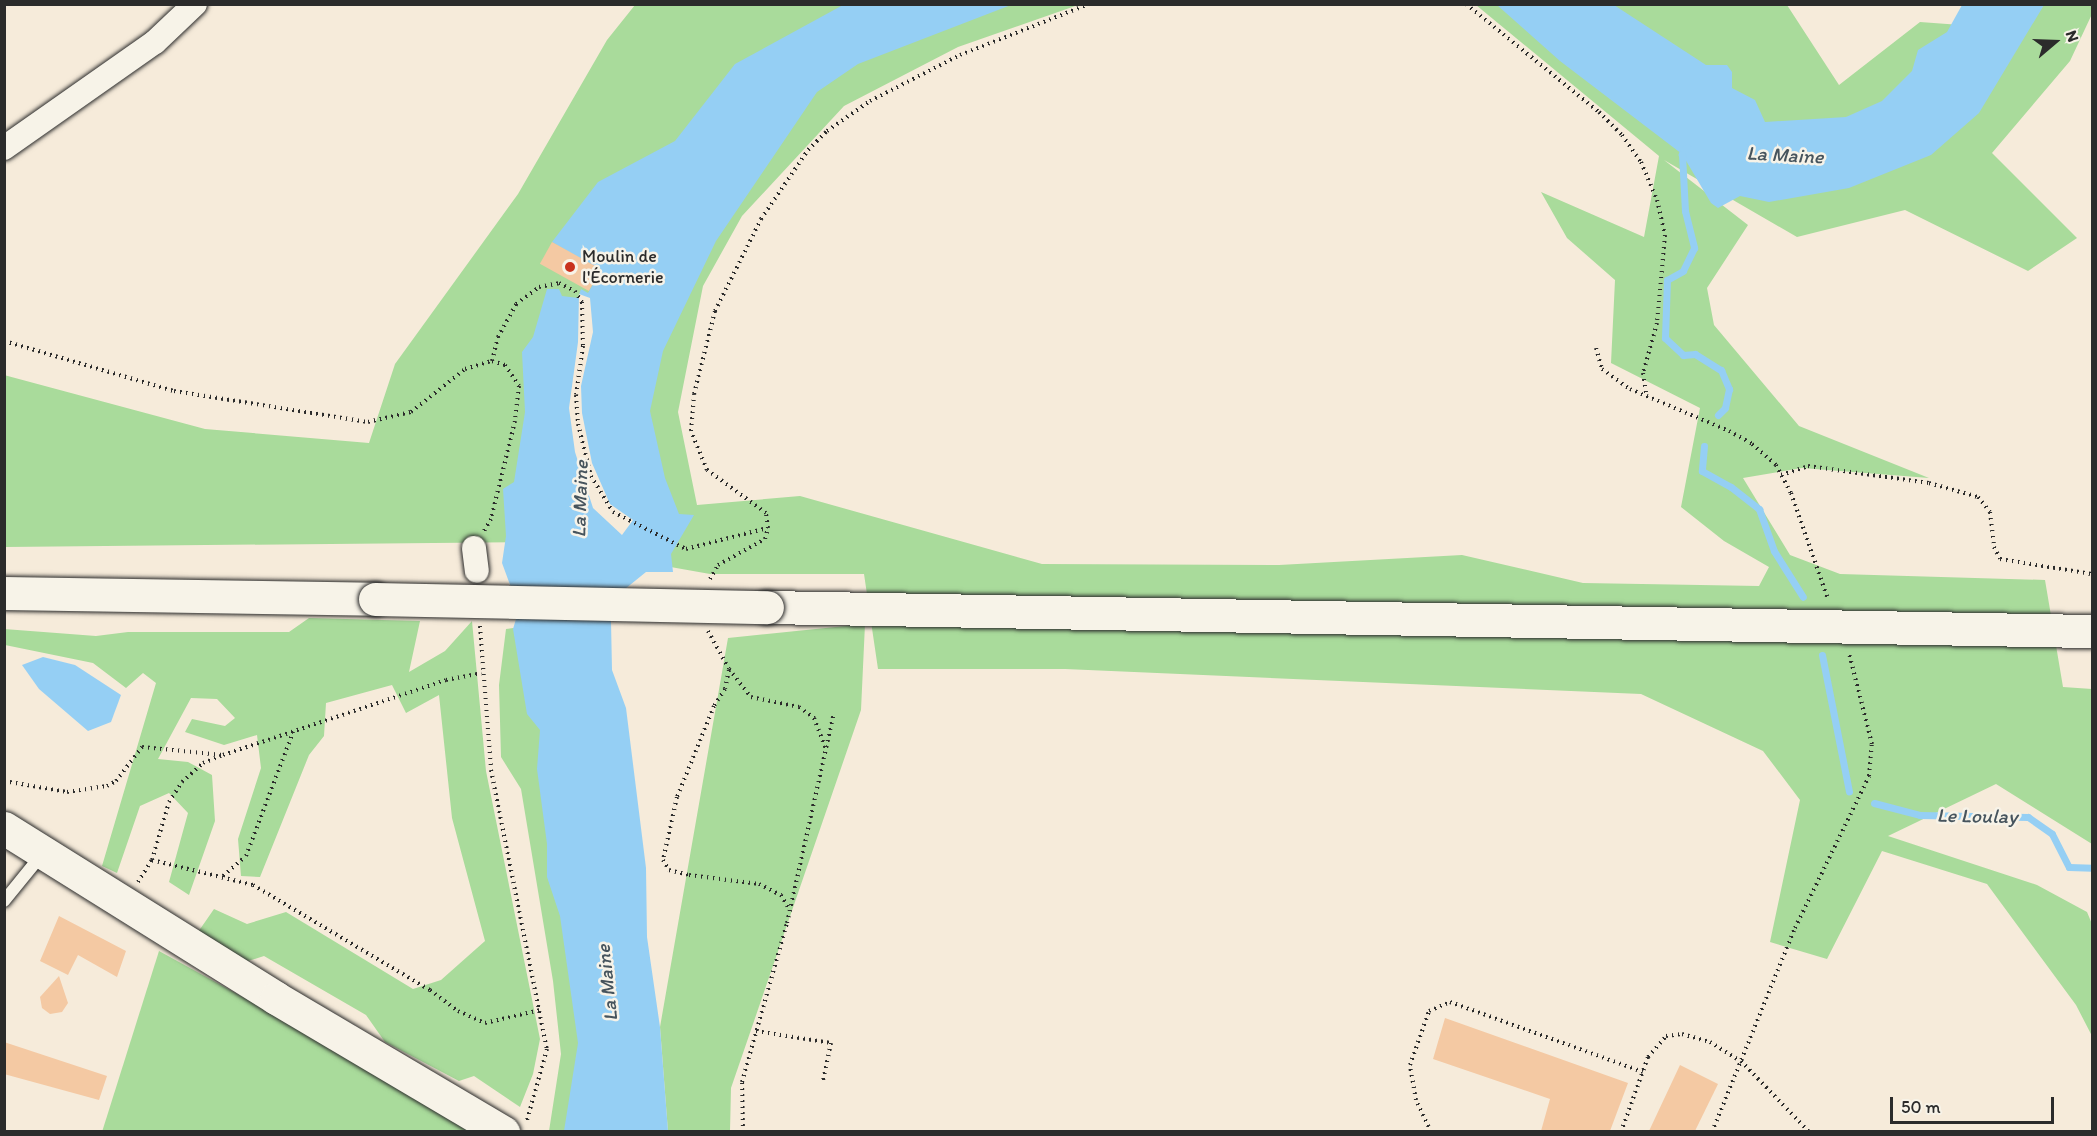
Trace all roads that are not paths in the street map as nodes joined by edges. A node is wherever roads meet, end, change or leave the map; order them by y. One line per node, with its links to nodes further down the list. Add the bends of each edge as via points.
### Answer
1 (195, 4): 2 (street, via 155,42)
2 (4, 148)
3 (4, 593): 4 (main road, bridge)
4 (2092, 631)
5 (4, 828): 6 (main road)
6 (42, 853): 7 (lane); 8 (main road)
7 (4, 901)
8 (503, 1131)

